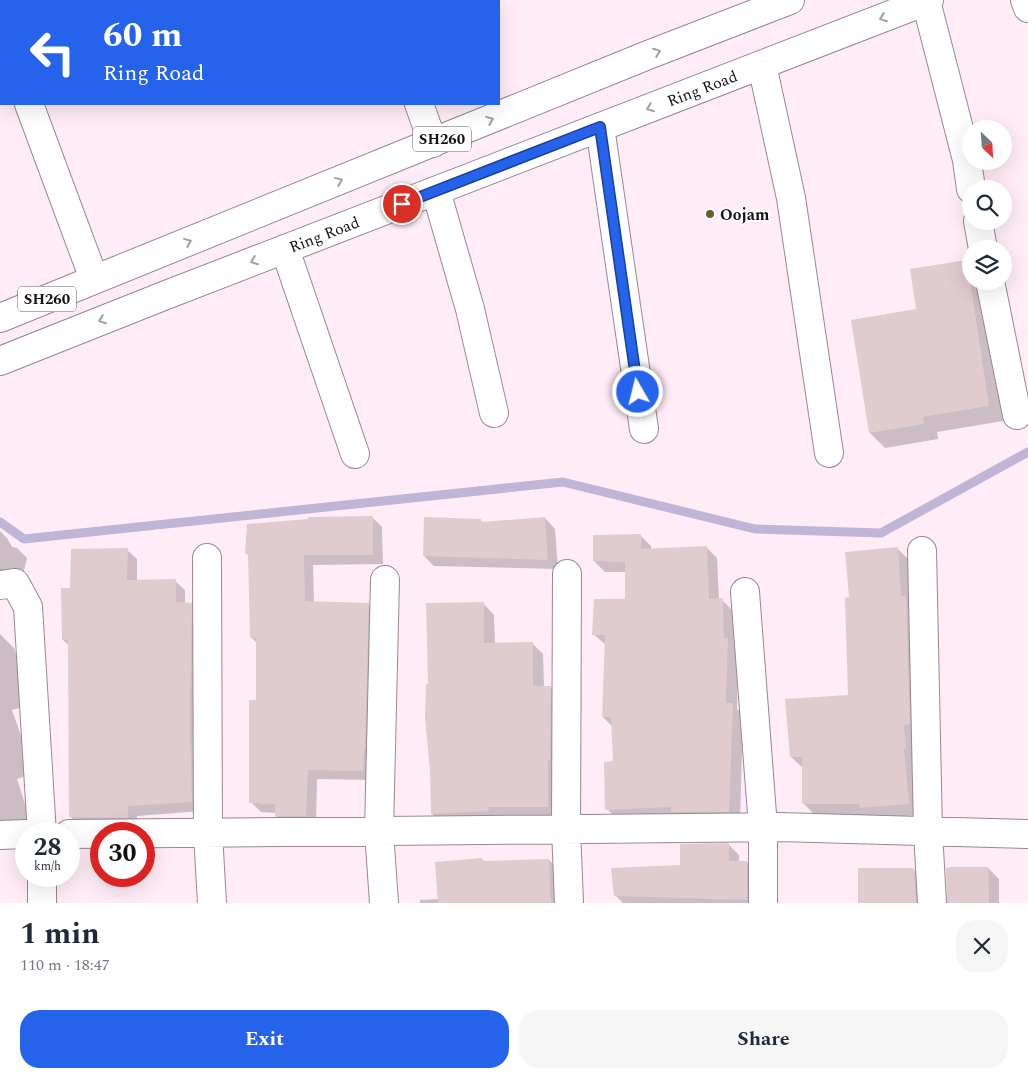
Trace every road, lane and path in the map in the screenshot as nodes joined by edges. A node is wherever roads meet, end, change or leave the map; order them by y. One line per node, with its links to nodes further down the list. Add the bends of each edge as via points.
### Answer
1 (790, 0): 9 (main road, SH260, one-way to 1)
2 (928, 0): 5 (main road, Ring Road / SH260, one-way to 5); 10 (main road)
3 (1025, 0): 4 (main road)
4 (1028, 8)
5 (762, 64): 8 (main road, Ring Road / SH260, one-way to 8); 22 (main road, via 791,198)
6 (29, 105): 14 (main road)
7 (419, 105): 9 (main road)
8 (600, 127): 11 (main road, Ring Road / SH260); 21 (main road)
9 (432, 143): 13 (main road, SH260, one-way to 9)
10 (970, 180)
11 (436, 191): 12 (main road, Ring Road / SH260); 19 (main road, via 470,309)
12 (285, 249): 16 (main road, Ring Road / SH260, one-way to 16); 23 (main road)
13 (153, 256): 14 (main road, SH260); 16 (main road)
14 (94, 279): 17 (main road, SH260)
15 (992, 290): 20 (main road)
16 (166, 295): 18 (main road, Ring Road / SH260, one-way to 18)
17 (0, 318)
18 (0, 362)
19 (494, 413)
20 (1017, 415)
21 (644, 429)
22 (829, 453)
23 (355, 454)
24 (922, 551): 34 (main road)
25 (207, 558): 35 (main road)
26 (567, 574): 32 (main road)
27 (385, 580): 33 (main road)
28 (0, 585): 30 (main road, via 14,583 28,607)
29 (745, 592): 31 (main road)
30 (41, 822)
31 (762, 827): 32 (main road); 34 (main road); 45 (main road)
32 (566, 829): 33 (main road); 44 (main road)
33 (379, 831): 35 (main road); 43 (main road)
34 (928, 831): 38 (main road); 46 (main road)
35 (208, 833): 37 (main road); 42 (main road)
36 (15, 834): 39 (main road)
37 (80, 834)
38 (1028, 834)
39 (0, 835)
40 (42, 887): 41 (main road)
41 (42, 903)
42 (212, 903)
43 (384, 903)
44 (569, 903)
45 (763, 903)
46 (932, 903)

